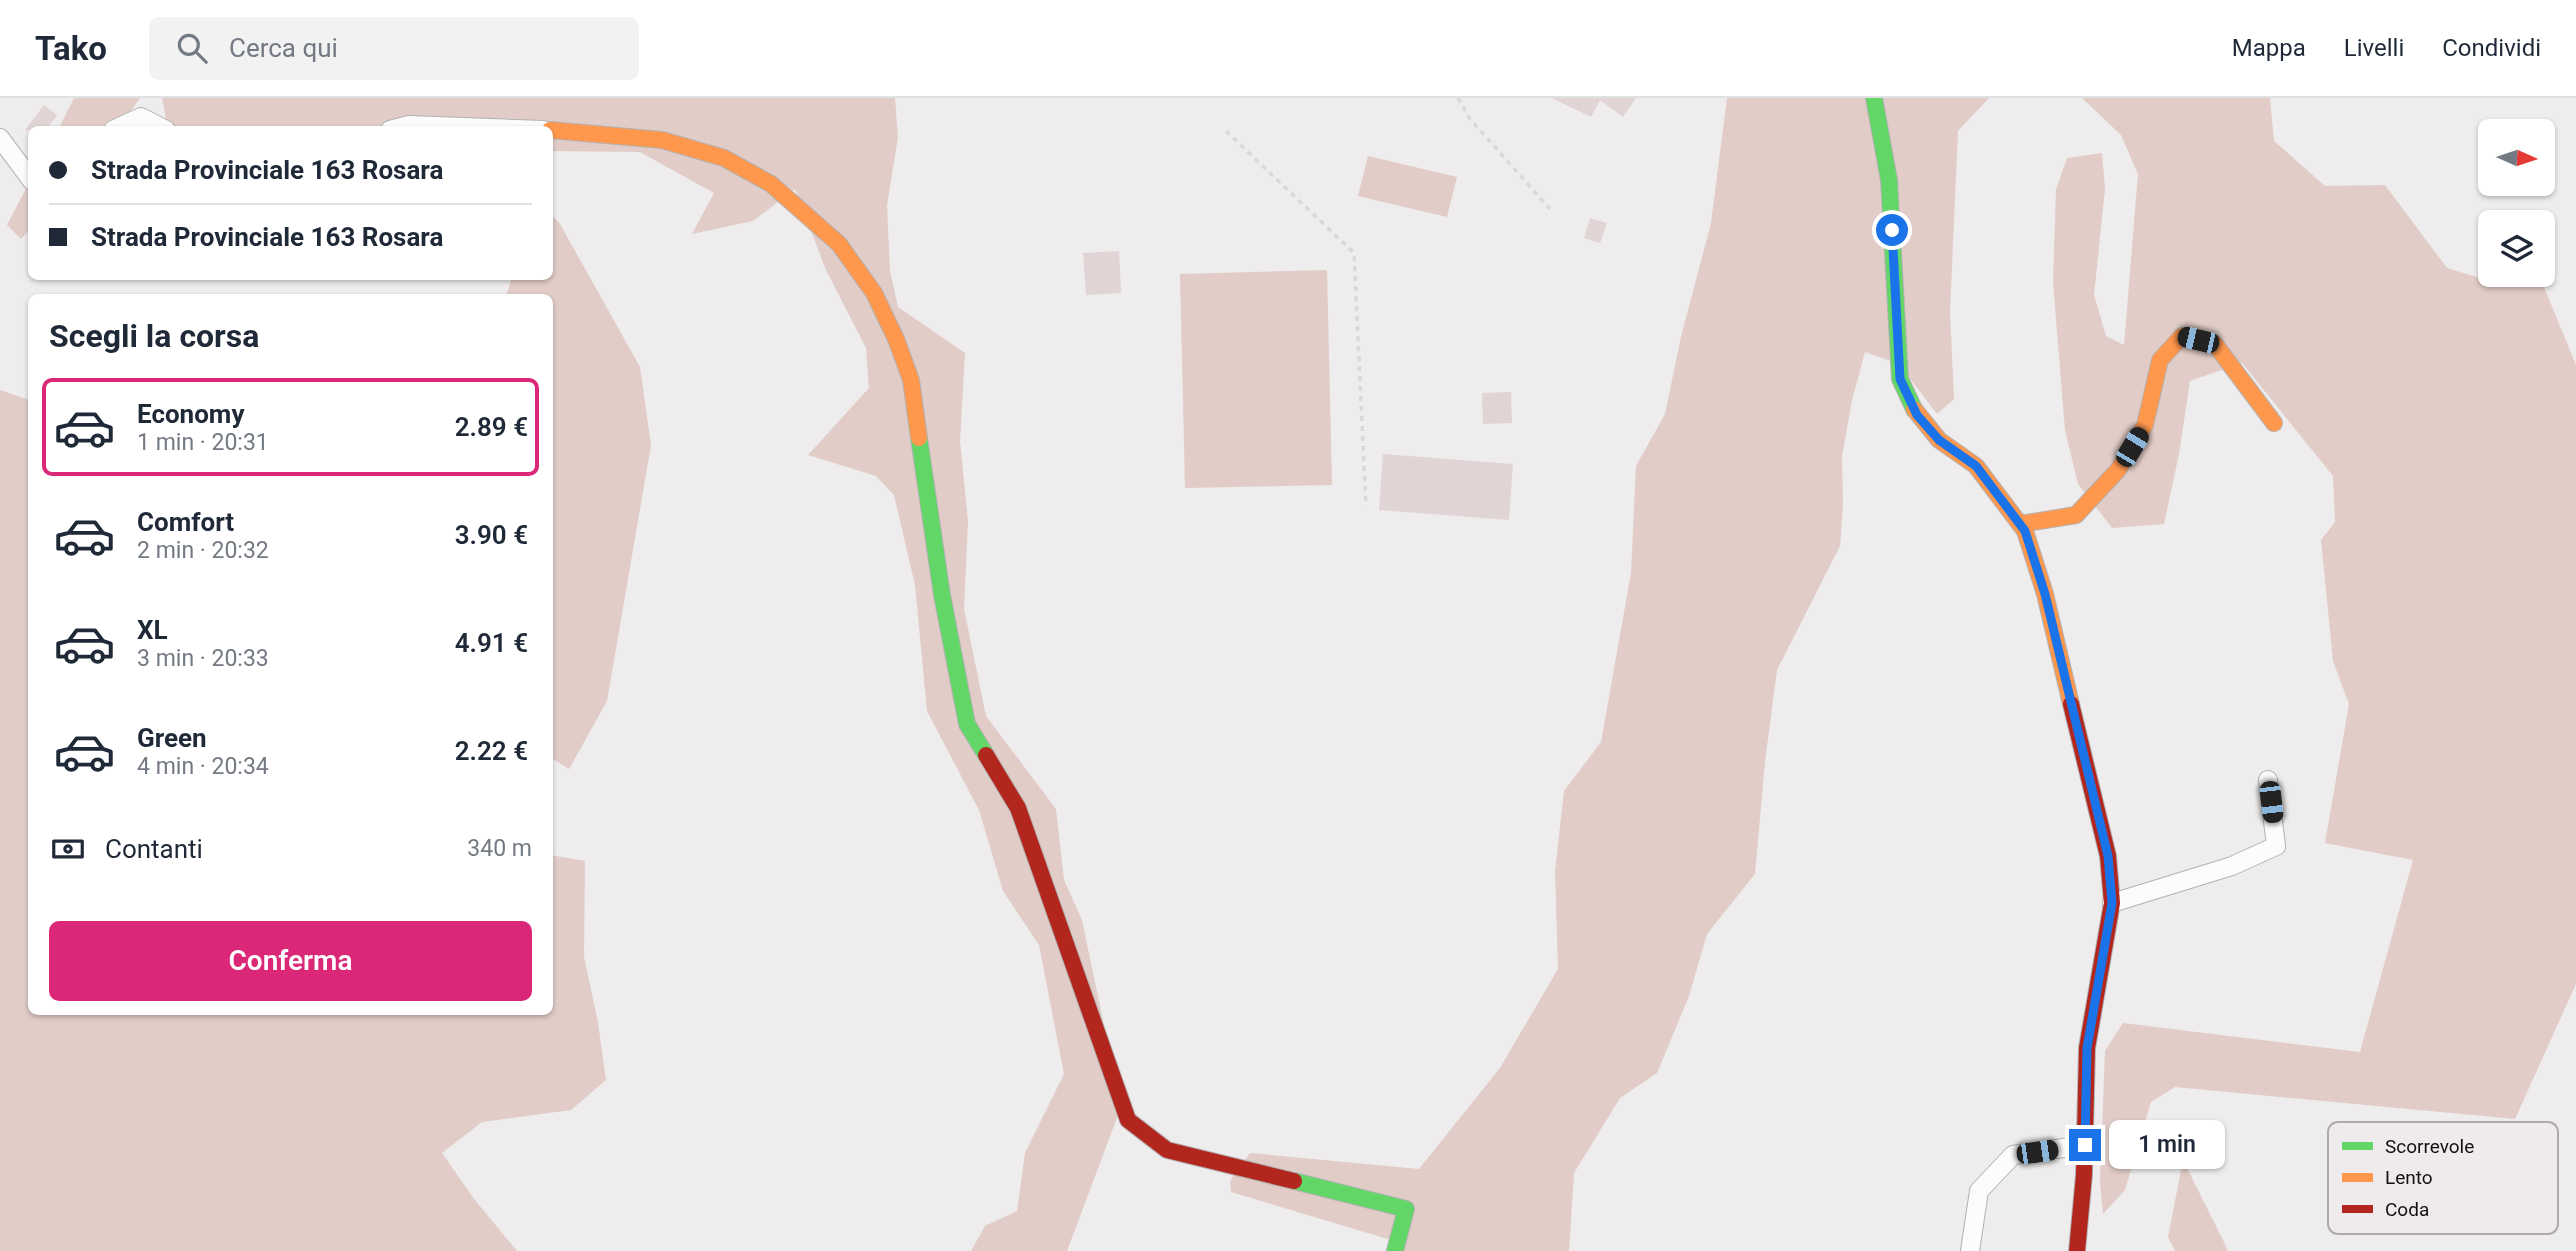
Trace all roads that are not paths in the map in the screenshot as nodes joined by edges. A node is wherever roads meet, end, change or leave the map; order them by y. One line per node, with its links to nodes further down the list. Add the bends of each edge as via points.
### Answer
1 (1874, 98): 10 (street, via 1889,180 1900,379 1917,415 1939,440 1976,466)
2 (122, 126): 3 (street, via 141,117)
3 (158, 126)
4 (405, 126): 5 (street)
5 (436, 126)
6 (553, 130): 14 (street, via 662,140 724,158 771,184 839,244 874,293 911,380 942,595 967,724 1018,808 1128,1120 1167,1150 1406,1209)
7 (0, 138): 8 (street)
8 (28, 176)
9 (2274, 423): 10 (street, via 2214,343 2182,336 2160,360 2145,425 2118,470 2076,515)
10 (2020, 524): 12 (street, via 2045,594 2108,856)
11 (2268, 780): 12 (street, via 2276,846 2232,866)
12 (2112, 903): 13 (street, via 2087,1048)
13 (2085, 1145): 15 (street, via 2013,1155 1979,1191); 16 (street)
14 (1395, 1251)
15 (1970, 1251)
16 (2077, 1251)

